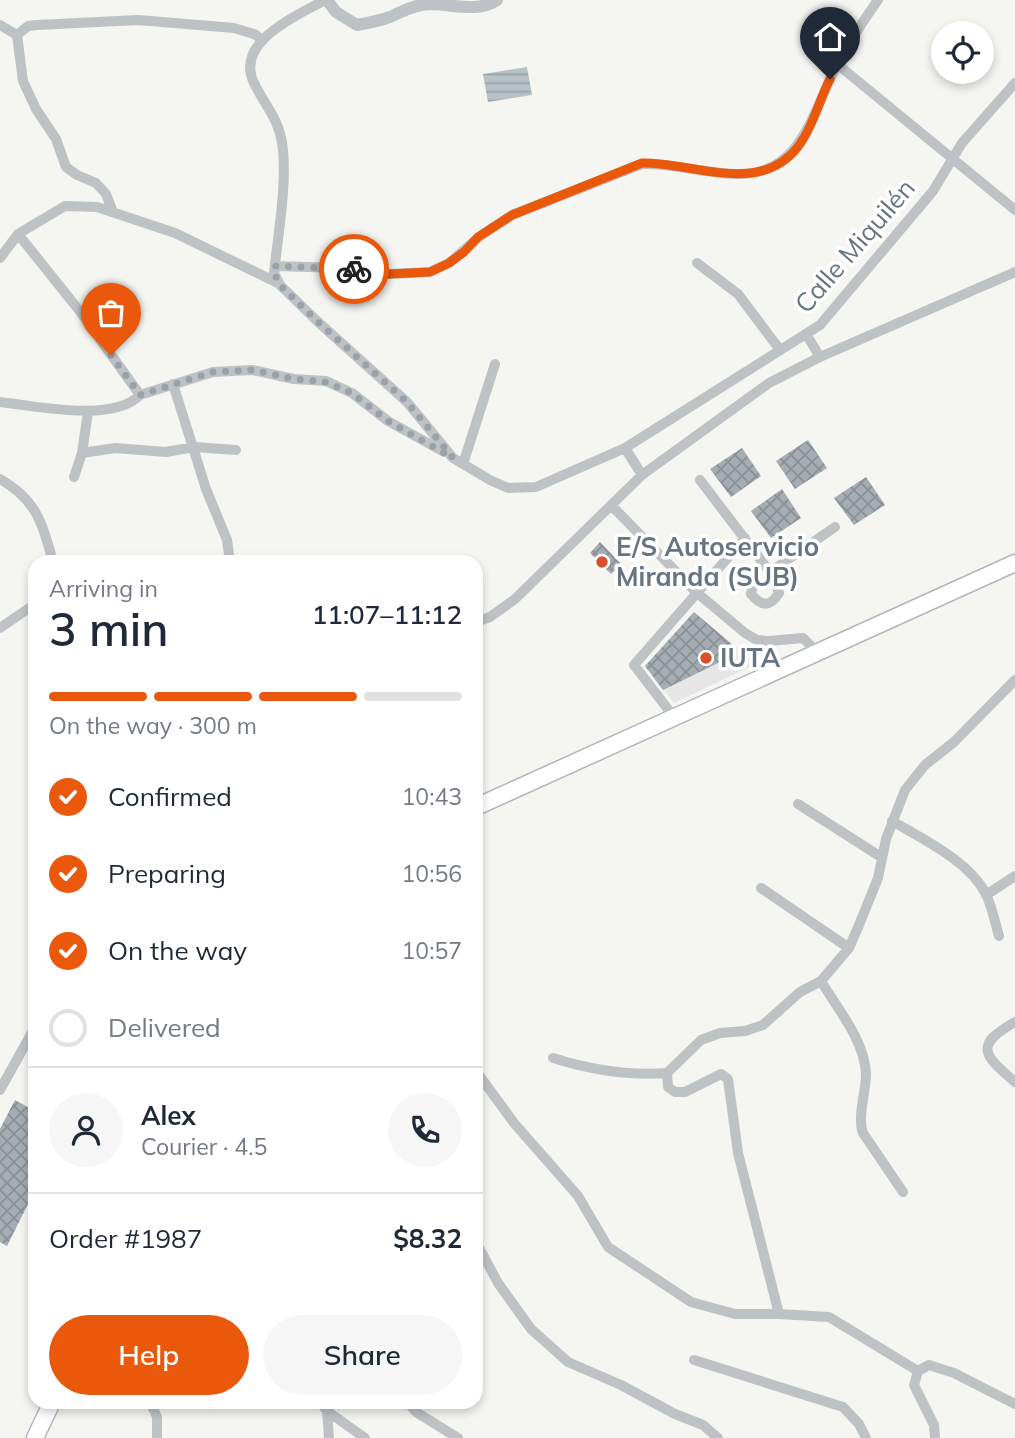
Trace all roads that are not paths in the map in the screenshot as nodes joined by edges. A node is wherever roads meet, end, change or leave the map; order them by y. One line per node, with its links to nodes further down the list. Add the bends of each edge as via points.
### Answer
1 (326, 0): 2 (street, via 357,25 419,5 470,8); 6 (street)
2 (497, 0)
3 (878, 0): 7 (street)
4 (0, 25): 5 (street)
5 (18, 36): 6 (street, via 28,26 138,20 234,28); 11 (street, via 23,81 56,139 66,167 96,183)
6 (263, 40): 15 (street, via 248,71 271,110 282,142)
7 (837, 64): 9 (street); 15 (street, via 797,148 759,172 722,173 642,163 512,215 430,272 389,274)
8 (1015, 83): 9 (street, Calle Miquilén)
9 (952, 158): 10 (street); 18 (street, Calle Miquilén, via 924,201 820,325)
10 (1015, 210)
11 (113, 212): 12 (street, via 96,206 65,206); 17 (street, via 175,233)
12 (18, 234): 13 (street); 23 (street)
13 (1, 253)
14 (696, 263): 19 (street, via 738,294)
15 (275, 266): 17 (street)
16 (1015, 272): 20 (street)
17 (280, 285): 30 (street, via 407,402)
18 (806, 334): 19 (street, Calle Miquilén); 20 (street)
19 (780, 350): 27 (street, Calle Miquilén)
20 (820, 357): 32 (street, via 769,383)
21 (495, 365): 31 (street)
22 (173, 384): 23 (street, Calle Miquilén); 26 (street); 30 (street, Calle Miquilén, via 213,372 253,370 326,382 352,393 388,421)
23 (140, 395): 25 (street, Calle Miquilén, via 120,406)
24 (0, 402): 25 (street, Calle Miquilén)
25 (88, 412): 29 (street)
26 (194, 447): 28 (street); 29 (street); 40 (street)
27 (625, 448): 31 (street, Calle Miquilén, via 524,489 500,485); 32 (street)
28 (236, 450)
29 (82, 453): 33 (street)
30 (453, 458): 31 (street, Calle Miquilén)
31 (463, 464)
32 (642, 475): 36 (street)
33 (74, 477)
34 (0, 479): 39 (street, via 32,504)
35 (700, 480): 38 (street)
36 (611, 505): 44 (street); 46 (street, via 515,599)
37 (835, 527): 42 (street)
38 (745, 538): 42 (street); 44 (street)
39 (50, 555)
40 (229, 555)
41 (1015, 563): 48 (main road)
42 (770, 572): 43 (street, via 779,593 773,602 757,602 751,594)
43 (753, 583)
44 (696, 593): 48 (street, via 757,640 803,638); 50 (street, via 634,665)
45 (28, 609): 47 (street)
46 (483, 620)
47 (0, 628)
48 (818, 653): 50 (main road)
49 (1015, 680): 53 (street, via 925,765 905,790)
50 (674, 717): 51 (main road)
51 (483, 804)
52 (798, 804): 54 (street)
53 (892, 821): 54 (street); 57 (street, via 948,854)
54 (881, 857): 59 (street, via 878,878)
55 (1015, 876): 57 (street)
56 (761, 888): 59 (street)
57 (986, 895): 58 (street)
58 (999, 936)
59 (849, 948): 60 (street)
60 (821, 981): 64 (street, via 800,992 763,1025 701,1040); 68 (street, via 858,1044 866,1070 863,1133)
61 (1015, 1022): 66 (street, via 1001,1030 986,1050 988,1058)
62 (28, 1040): 67 (street)
63 (553, 1058): 64 (street, via 592,1070)
64 (667, 1073): 70 (street, via 668,1087 675,1092 685,1092 721,1074 728,1079 738,1153)
65 (483, 1080): 70 (street, via 578,1196 608,1247 691,1303 735,1314)
66 (1015, 1082)
67 (0, 1090)
68 (903, 1192)
69 (483, 1255): 83 (street, via 531,1329 568,1362 703,1425)
70 (779, 1314): 72 (street, via 829,1317)
71 (694, 1360): 84 (street, via 843,1407)
72 (918, 1371): 73 (street, via 929,1365 954,1373); 85 (street, via 914,1385 934,1425)
73 (1015, 1404)
74 (49, 1409): 78 (main road)
75 (154, 1409): 79 (street)
76 (413, 1409): 82 (street)
77 (327, 1411): 80 (street); 81 (street)
78 (35, 1438)
79 (158, 1438)
80 (329, 1438)
81 (365, 1438)
82 (458, 1438)
83 (718, 1438)
84 (866, 1438)
85 (935, 1438)

